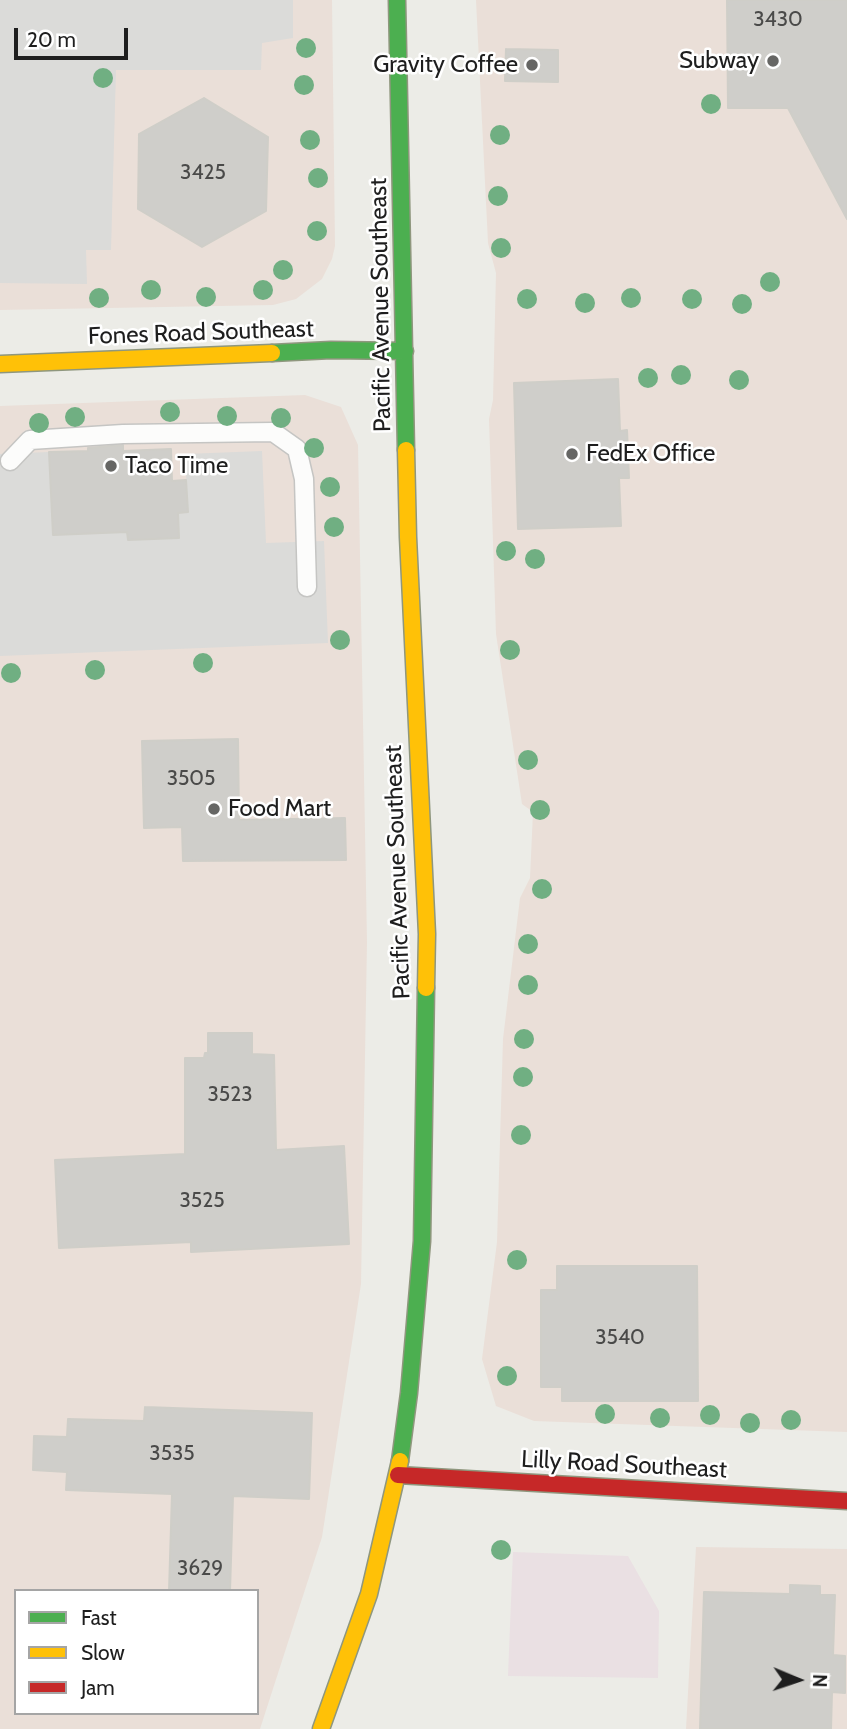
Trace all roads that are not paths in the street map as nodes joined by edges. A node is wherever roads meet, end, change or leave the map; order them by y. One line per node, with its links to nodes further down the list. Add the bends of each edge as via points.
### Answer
1 (397, 0): 2 (main road, Pacific Avenue Southeast)
2 (404, 351): 3 (main road, Fones Road Southeast); 6 (main road, Pacific Avenue Southeast, via 427,934 422,1241 410,1393)
3 (0, 364)
4 (10, 461): 5 (lane, via 30,440 273,432 298,449)
5 (307, 587)
6 (398, 1475): 7 (main road, Lilly Road Southeast); 8 (main road, Pacific Avenue Southeast, via 369,1594)
7 (847, 1501)
8 (321, 1729)

